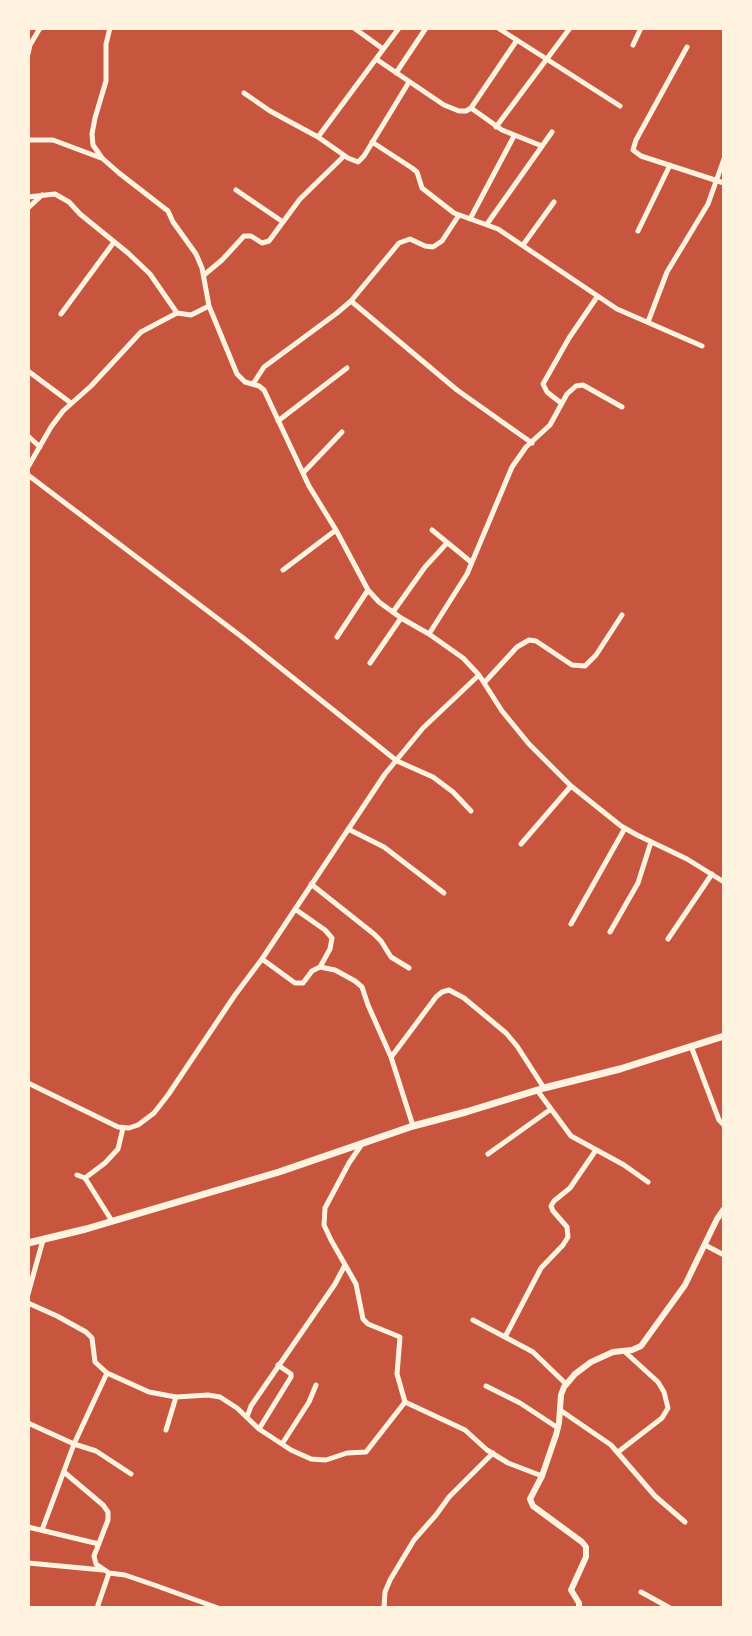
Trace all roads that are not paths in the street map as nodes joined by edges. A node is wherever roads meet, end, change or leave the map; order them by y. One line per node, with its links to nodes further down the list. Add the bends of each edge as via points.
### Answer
1 (40, 28): 9 (street)
2 (110, 28): 30 (street, via 106,81 92,134)
3 (354, 28): 13 (street)
4 (399, 28): 13 (street)
5 (426, 28): 17 (street)
6 (498, 28): 10 (street)
7 (570, 28): 15 (street)
8 (641, 28): 11 (street)
9 (30, 39): 14 (street)
10 (517, 40): 15 (street); 21 (street)
11 (633, 45)
12 (687, 47): 32 (street, via 633,145 635,153)
13 (383, 49): 16 (street)
14 (28, 54)
15 (546, 58): 20 (street); 22 (street)
16 (376, 59): 17 (street); 25 (street)
17 (396, 73): 18 (street)
18 (409, 82): 21 (street, via 444,105 459,111); 27 (street)
19 (244, 93): 25 (street)
20 (620, 106)
21 (471, 108): 22 (street)
22 (496, 127): 24 (street)
23 (552, 132): 28 (street)
24 (514, 136): 28 (street); 41 (street)
25 (318, 137): 29 (street)
26 (28, 140): 30 (street, via 53,140)
27 (372, 142): 29 (street, via 358,162); 40 (street, via 417,172 424,191)
28 (542, 146): 43 (street)
29 (344, 156): 42 (street)
30 (102, 158): 47 (street, via 168,211)
31 (724, 159): 33 (street)
32 (670, 165): 33 (street); 44 (street)
33 (716, 180): 34 (street); 53 (street, via 703,216 667,272)
34 (724, 183)
35 (236, 190): 42 (street)
36 (42, 195): 37 (street); 39 (street); 45 (street, via 63,197)
37 (28, 197)
38 (554, 202): 46 (street)
39 (28, 208)
40 (459, 215): 41 (street); 49 (street, via 433,247 410,239 399,243)
41 (470, 219): 43 (street)
42 (283, 222): 47 (street, via 265,243 244,236)
43 (487, 224): 46 (street)
44 (638, 231)
45 (114, 242): 51 (street, via 150,274); 52 (street)
46 (523, 245): 48 (street)
47 (204, 275): 50 (street)
48 (597, 297): 53 (street); 59 (street, via 543,384)
49 (351, 301): 57 (street, via 264,367); 64 (street, via 457,390)
50 (209, 306): 51 (street, via 191,315); 57 (street, via 237,374)
51 (177, 313): 58 (street, via 141,332)
52 (61, 314)
53 (648, 322): 54 (street)
54 (702, 346)
55 (347, 368): 61 (street)
56 (28, 371): 58 (street)
57 (253, 384): 61 (street, via 264,390)
58 (71, 403): 65 (street)
59 (561, 403): 60 (street, via 579,385); 64 (street, via 550,425)
60 (622, 407)
61 (278, 421): 67 (street)
62 (342, 432): 67 (street)
63 (28, 436): 65 (street)
64 (532, 443): 72 (street, via 505,481)
65 (40, 447): 66 (street)
66 (28, 467)
67 (303, 473): 69 (street)
68 (28, 475): 83 (street)
69 (336, 530): 73 (street); 74 (street)
70 (432, 530): 71 (street)
71 (447, 543): 72 (street); 75 (street)
72 (471, 562): 78 (street)
73 (283, 570)
74 (368, 590): 75 (street); 79 (street)
75 (393, 612): 77 (street)
76 (622, 615): 82 (street, via 585,666 572,665 529,640)
77 (401, 618): 78 (street); 80 (street)
78 (429, 634): 81 (street)
79 (337, 637)
80 (370, 663)
81 (479, 675): 82 (street); 83 (street)
82 (484, 683): 84 (street, via 529,744)
83 (397, 761): 85 (street, via 433,777); 87 (street)
84 (571, 786): 86 (street); 89 (street)
85 (471, 811)
86 (625, 828): 88 (street); 95 (street)
87 (348, 829): 92 (street); 93 (street, via 384,847)
88 (651, 842): 90 (street); 96 (street, via 638,883)
89 (521, 844)
90 (712, 874): 91 (street); 97 (street)
91 (724, 882)
92 (311, 884): 94 (street); 100 (street)
93 (444, 893)
94 (295, 909): 98 (street); 99 (street, via 332,938)
95 (571, 924)
96 (610, 932)
97 (668, 939)
98 (262, 959): 99 (street, via 300,984); 109 (street, via 154,1113)
99 (320, 967): 103 (street, via 362,987)
100 (409, 968)
101 (724, 1036): 102 (main road)
102 (691, 1046): 105 (main road); 107 (street)
103 (391, 1057): 105 (street, via 436,997 449,990 506,1033); 108 (street)
104 (28, 1083): 109 (street)
105 (540, 1089): 106 (street); 108 (main road)
106 (551, 1109): 111 (street, via 571,1136); 112 (street)
107 (724, 1125)
108 (413, 1126): 110 (main road)
109 (123, 1128): 114 (street, via 118,1149)
110 (363, 1143): 117 (main road); 122 (street, via 324,1214 324,1225)
111 (596, 1150): 115 (street); 126 (street, via 551,1206 568,1237 541,1268)
112 (488, 1154)
113 (77, 1175): 114 (street)
114 (85, 1178): 117 (street)
115 (648, 1182)
116 (724, 1209): 120 (street)
117 (112, 1221): 118 (main road)
118 (43, 1240): 119 (main road); 123 (street)
119 (28, 1243)
120 (705, 1245): 121 (street); 127 (street, via 654,1330 641,1346)
121 (724, 1255)
122 (346, 1265): 128 (street); 134 (street, via 363,1319 400,1337 397,1374)
123 (28, 1294)
124 (28, 1303): 129 (street, via 86,1332 92,1338 95,1362)
125 (473, 1320): 126 (street)
126 (505, 1337): 130 (street, via 533,1352)
127 (624, 1351): 130 (street, via 591,1362); 143 (street, via 658,1382 668,1408)
128 (278, 1365): 136 (street); 139 (street, via 291,1377)
129 (107, 1373): 133 (street, via 149,1392); 141 (street)
130 (566, 1384): 135 (street)
131 (316, 1385): 142 (street)
132 (486, 1386): 138 (street)
133 (176, 1397): 136 (street, via 220,1397); 140 (street)
134 (405, 1402): 142 (street, via 366,1452 311,1459); 144 (street, via 465,1430)
135 (560, 1410): 138 (street); 143 (street)
136 (247, 1418): 139 (street)
137 (28, 1423): 141 (street)
138 (558, 1428): 147 (street)
139 (259, 1429): 142 (street)
140 (166, 1430)
141 (74, 1444): 145 (street); 146 (street, via 96,1451)
142 (282, 1444)
143 (618, 1452): 148 (street)
144 (493, 1453): 147 (street); 158 (street, via 414,1540 390,1580)
145 (64, 1472): 150 (street); 151 (street, via 108,1512)
146 (131, 1474)
147 (542, 1476): 159 (street, via 530,1499 533,1506 586,1547 571,1590)
148 (685, 1522)
149 (28, 1527): 150 (street)
150 (42, 1530): 151 (street)
151 (99, 1544): 153 (street, via 96,1564)
152 (28, 1563): 153 (street)
153 (107, 1571): 156 (street); 157 (street)
154 (641, 1592): 155 (street)
155 (658, 1605): 160 (street)
156 (97, 1608)
157 (218, 1608)
158 (384, 1608)
159 (579, 1608)
160 (670, 1608)

